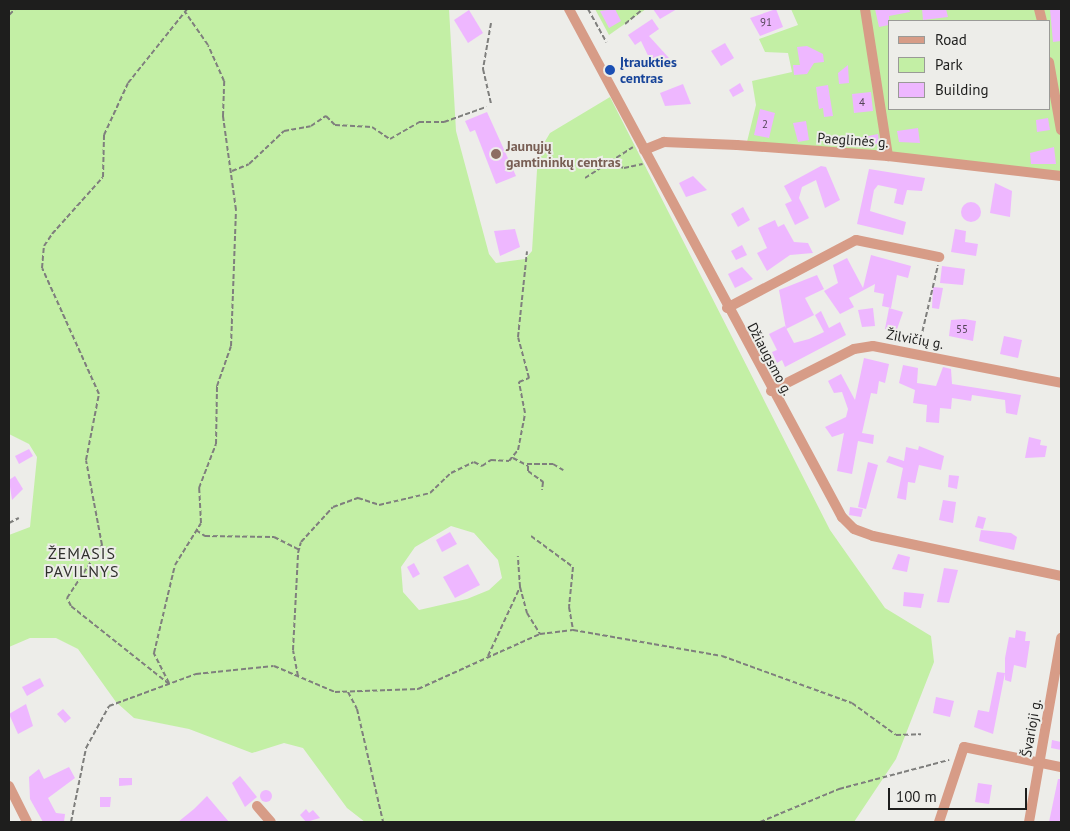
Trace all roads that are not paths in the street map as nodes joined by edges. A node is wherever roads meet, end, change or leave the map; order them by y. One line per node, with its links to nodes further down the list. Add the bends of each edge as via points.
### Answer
1 (569, 9): 6 (street, Džiaugsmo g.)
2 (865, 9): 7 (street)
3 (1050, 65): 4 (street)
4 (1058, 91): 5 (street)
5 (1061, 130)
6 (641, 146): 7 (street, Paeglinės g., via 664,142); 10 (street, Džiaugsmo g.)
7 (888, 156): 8 (street, Paeglinės g.)
8 (1061, 176)
9 (940, 257): 10 (street, via 856,240)
10 (727, 308): 12 (street, Džiaugsmo g.)
11 (1061, 383): 12 (street, Žilvičių g., via 918,353 862,346)
12 (772, 391): 13 (street, Džiaugsmo g., via 834,506 854,529)
13 (1061, 576)
14 (1061, 638): 15 (street, Švarioji g.)
15 (1039, 762): 16 (street); 21 (street, via 964,748 958,757); 22 (street, Švarioji g.)
16 (1061, 767)
17 (9, 786): 19 (street)
18 (258, 806): 20 (street)
19 (27, 822)
20 (271, 822)
21 (939, 822)
22 (1028, 822)

